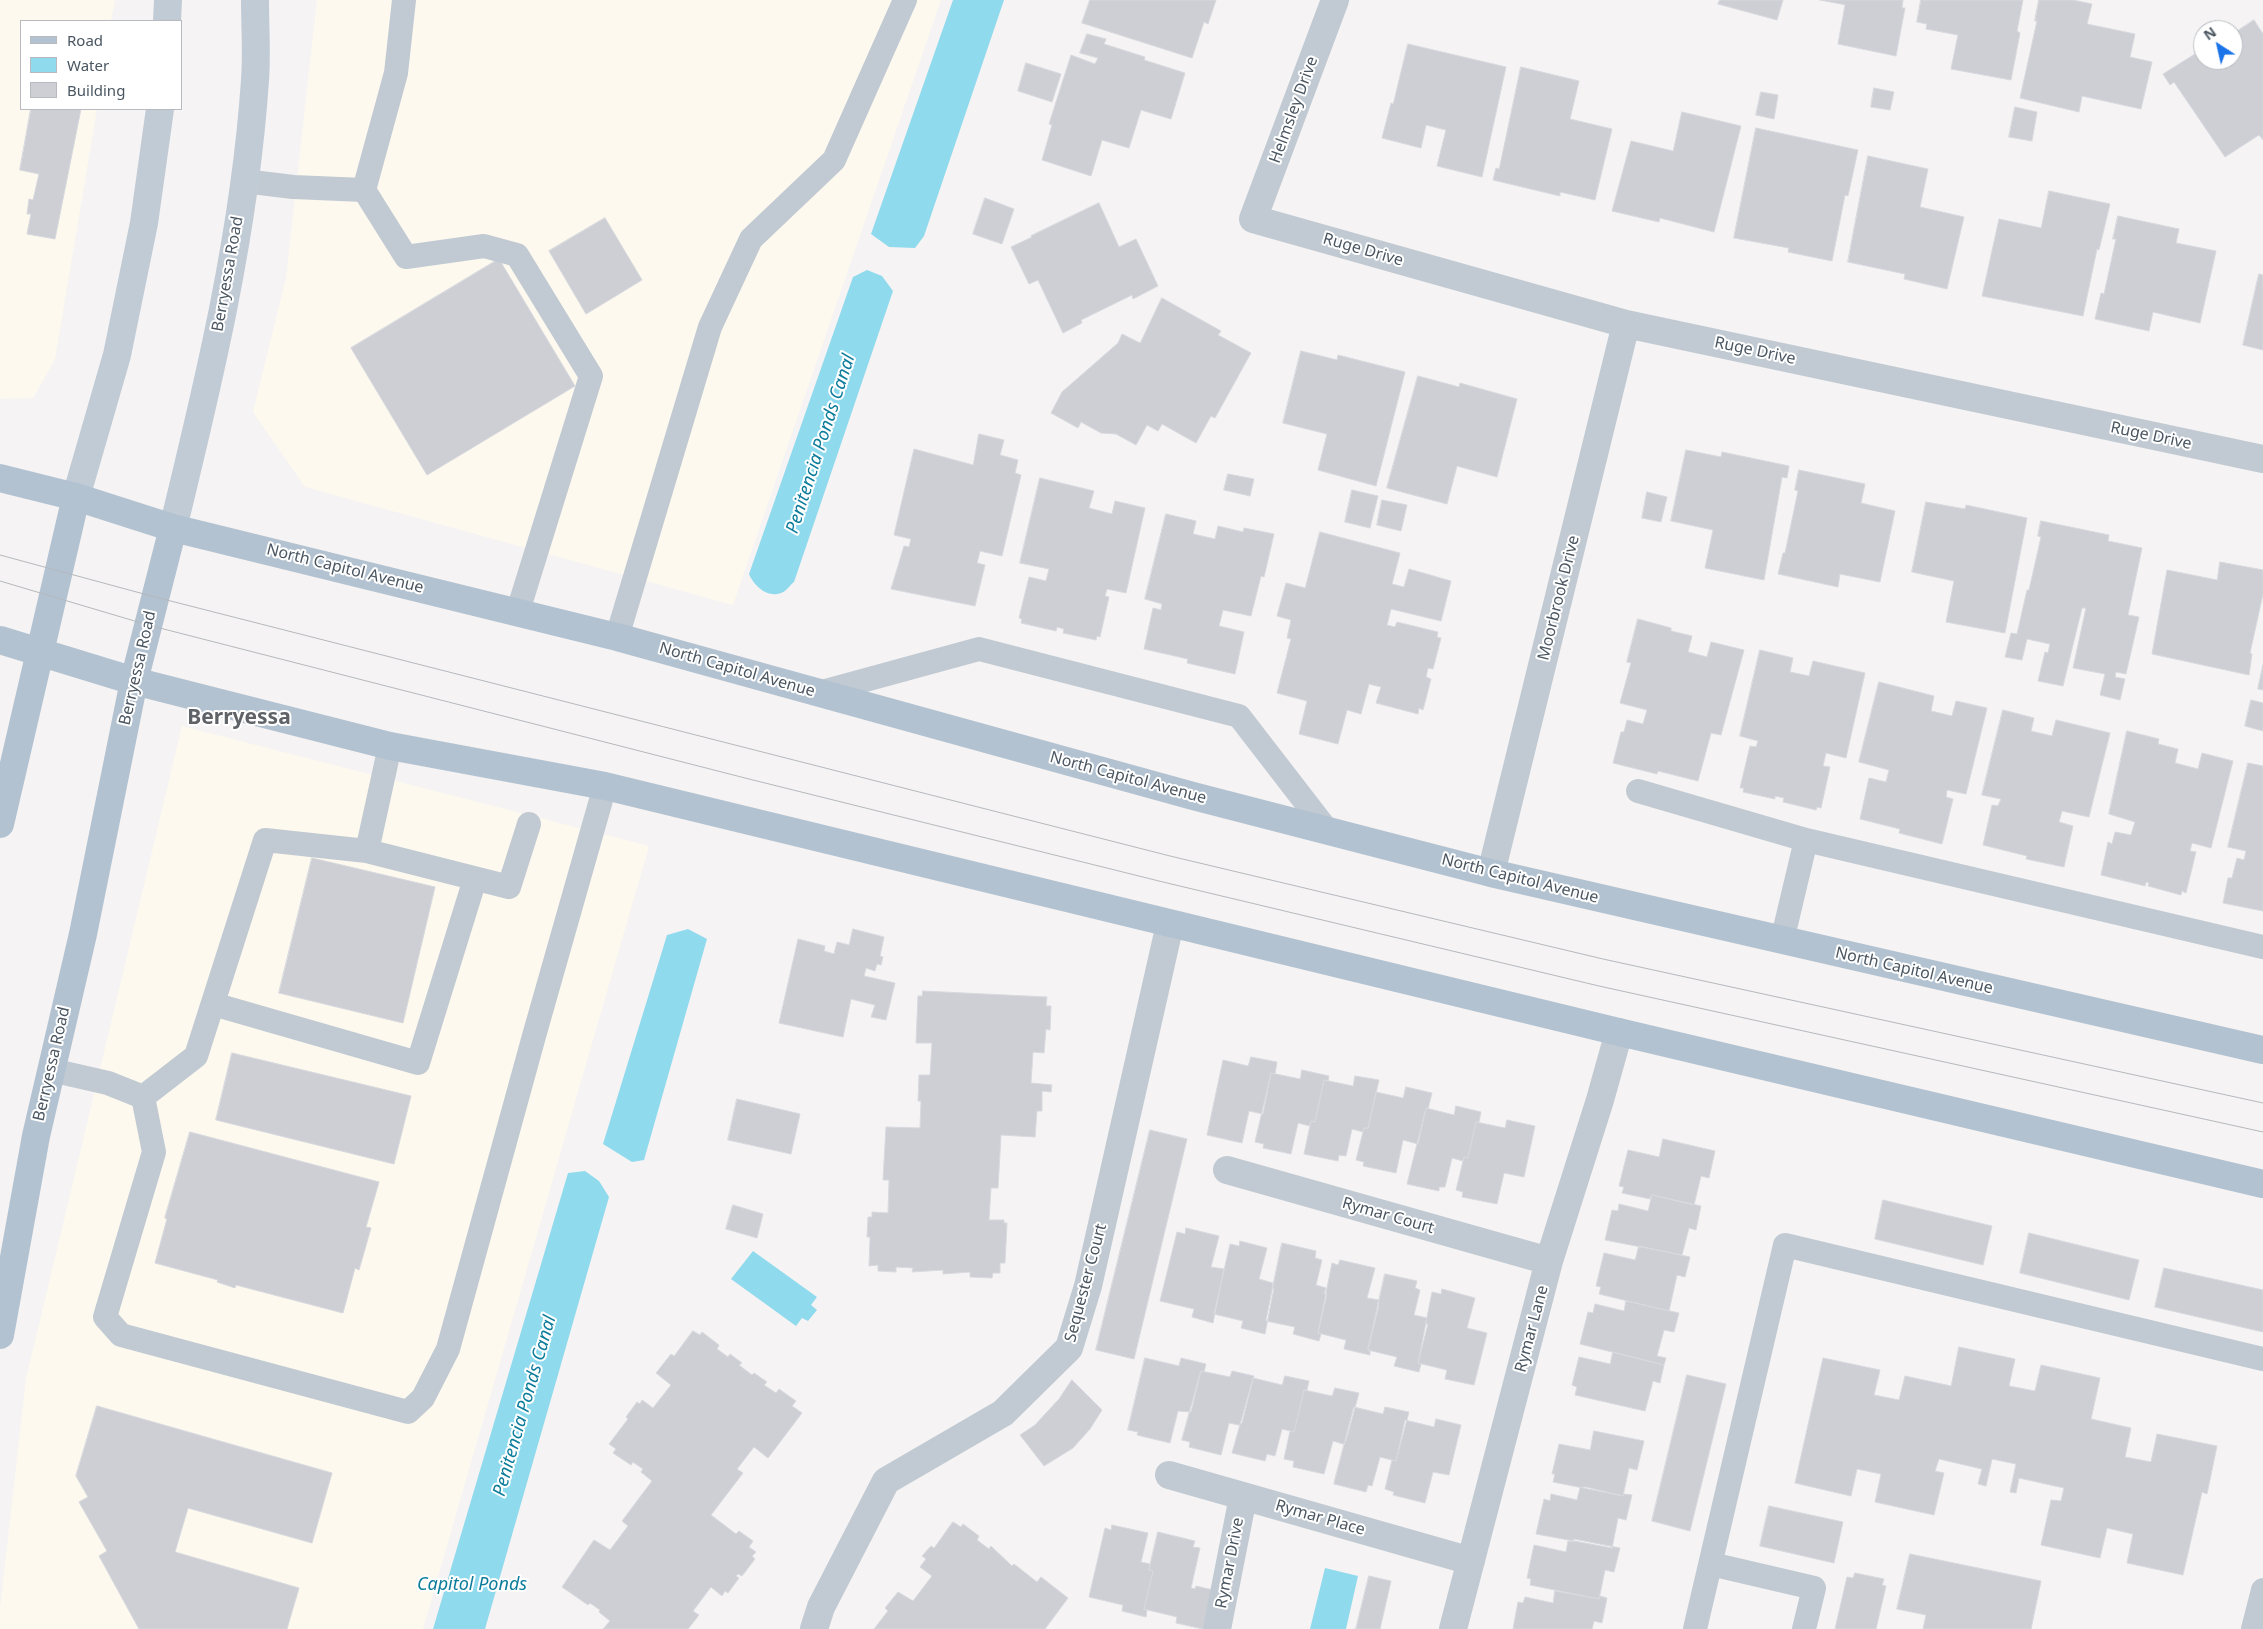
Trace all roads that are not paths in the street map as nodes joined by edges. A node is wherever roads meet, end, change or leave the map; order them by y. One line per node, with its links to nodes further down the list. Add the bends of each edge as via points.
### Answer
1 (168, 0): 6 (main road)
2 (255, 0): 8 (main road, Berryessa Road, via 255,79)
3 (404, 0): 9 (lane, via 396,72)
4 (904, 0): 17 (lane, via 834,160 751,239 710,327)
5 (1335, 0): 10 (street, Helmsley Drive)
6 (167, 20)
7 (160, 110): 14 (main road, via 144,223 117,355)
8 (244, 180): 9 (lane, via 293,187); 15 (main road, Berryessa Road, via 213,364)
9 (364, 190): 16 (lane, via 406,257 484,246 517,255 590,376)
10 (1253, 219): 11 (street, Ruge Drive)
11 (1626, 324): 12 (street, Ruge Drive); 30 (street, Moorbrook Drive)
12 (2263, 460)
13 (0, 478): 14 (main road, North Capitol Avenue)
14 (76, 497): 15 (main road, North Capitol Avenue); 19 (main road)
15 (173, 528): 16 (main road, North Capitol Avenue); 20 (main road, Berryessa Road)
16 (518, 611): 17 (main road, North Capitol Avenue)
17 (617, 637): 21 (main road, North Capitol Avenue)
18 (0, 640): 19 (main road)
19 (38, 651): 20 (main road); 25 (main road)
20 (134, 681): 22 (main road); 38 (main road, Berryessa Road, via 83,934)
21 (818, 693): 27 (main road, North Capitol Avenue); 27 (lane, via 979,650 1240,716)
22 (390, 746): 23 (main road); 29 (lane)
23 (605, 786): 32 (main road); 39 (lane, via 448,1349 423,1398 408,1412 122,1335 105,1317 154,1152)
24 (1638, 791): 28 (lane)
25 (0, 824)
26 (529, 824): 31 (lane, via 509,887)
27 (1327, 830): 30 (main road, North Capitol Avenue)
28 (1806, 840): 33 (lane); 34 (lane)
29 (367, 851): 31 (lane); 35 (lane, via 265,840)
30 (1491, 873): 33 (main road, North Capitol Avenue)
31 (475, 879): 35 (lane, via 418,1063)
32 (1170, 924): 36 (main road); 50 (street, Sequester Court, via 1088,1286 1069,1348 1002,1413 886,1482 821,1607)
33 (1782, 941): 37 (main road, North Capitol Avenue)
34 (2263, 947)
35 (212, 1004): 39 (lane, via 196,1056)
36 (1619, 1032): 41 (main road); 42 (street, Rymar Lane)
37 (2263, 1050)
38 (51, 1070): 39 (lane, via 108,1083); 43 (main road, Berryessa Road)
39 (143, 1097)
40 (1227, 1170): 42 (street, Rymar Court)
41 (2263, 1184)
42 (1549, 1261): 47 (street, Rymar Lane)
43 (0, 1334)
44 (2263, 1359): 48 (lane, via 1785,1245)
45 (1169, 1475): 46 (street, Rymar Place)
46 (1243, 1497): 47 (street, Rymar Place); 51 (street, Rymar Drive)
47 (1471, 1561): 52 (street, Rymar Lane)
48 (1711, 1564): 53 (lane); 54 (lane, via 1814,1588)
49 (2263, 1590): 55 (lane)
50 (814, 1629)
51 (1217, 1629)
52 (1453, 1629)
53 (1695, 1629)
54 (1804, 1629)
55 (2253, 1629)

